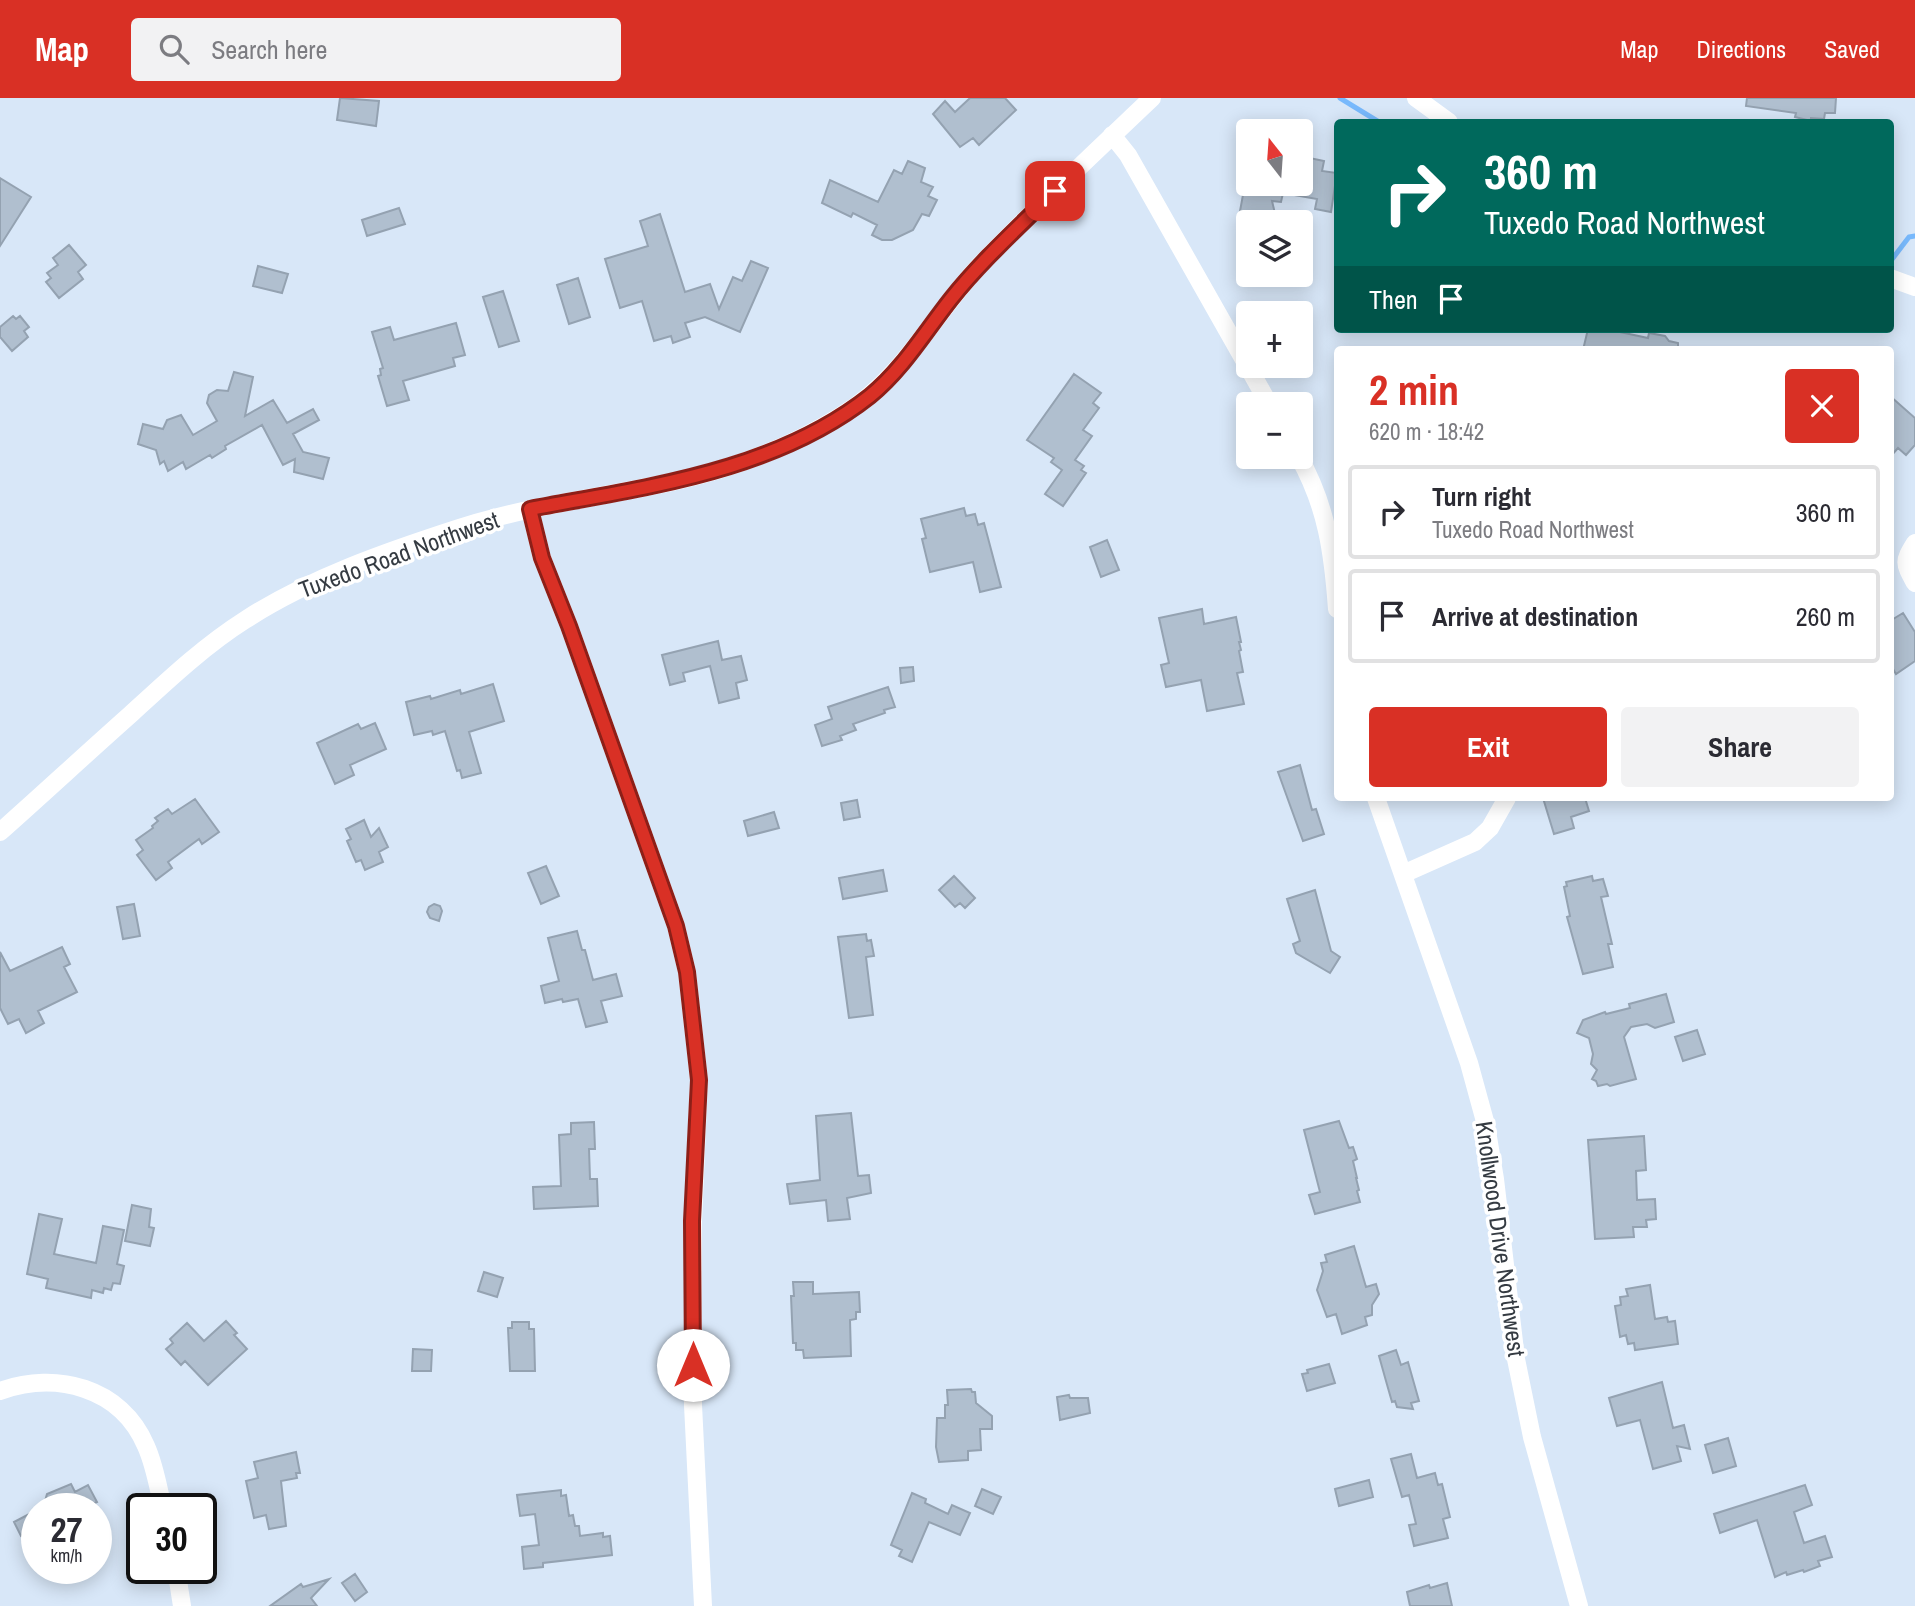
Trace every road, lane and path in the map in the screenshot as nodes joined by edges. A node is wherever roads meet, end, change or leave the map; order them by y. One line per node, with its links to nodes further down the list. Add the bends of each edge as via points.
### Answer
1 (1152, 98): 4 (street, Tuxedo Road Northwest)
2 (1416, 98): 3 (street)
3 (1444, 119)
4 (1112, 135): 7 (street, via 1128,155); 9 (street, Tuxedo Road Northwest, via 979,266 893,374 846,413 726,468)
5 (1894, 279): 6 (street)
6 (1915, 287)
7 (1262, 392)
8 (1305, 469): 11 (street, via 1324,512)
9 (530, 509): 15 (street, Tuxedo Road Northwest, via 344,569 245,620 183,667); 21 (street, via 542,558 676,926 687,972 699,1080 692,1221 693,1405)
10 (1915, 543): 12 (street, via 1906,558)
11 (1334, 569)
12 (1915, 583)
13 (1377, 801): 16 (street, Knollwood Drive Northwest)
14 (1505, 801): 16 (street, via 1490,828 1475,842)
15 (0, 832)
16 (1403, 874): 22 (street, Knollwood Drive Northwest, via 1486,1125 1516,1359 1532,1437)
17 (0, 1391): 18 (street, via 54,1382 93,1391 111,1402 146,1444)
18 (160, 1493)
19 (179, 1584): 20 (street)
20 (182, 1606)
21 (703, 1606)
22 (1579, 1606)

